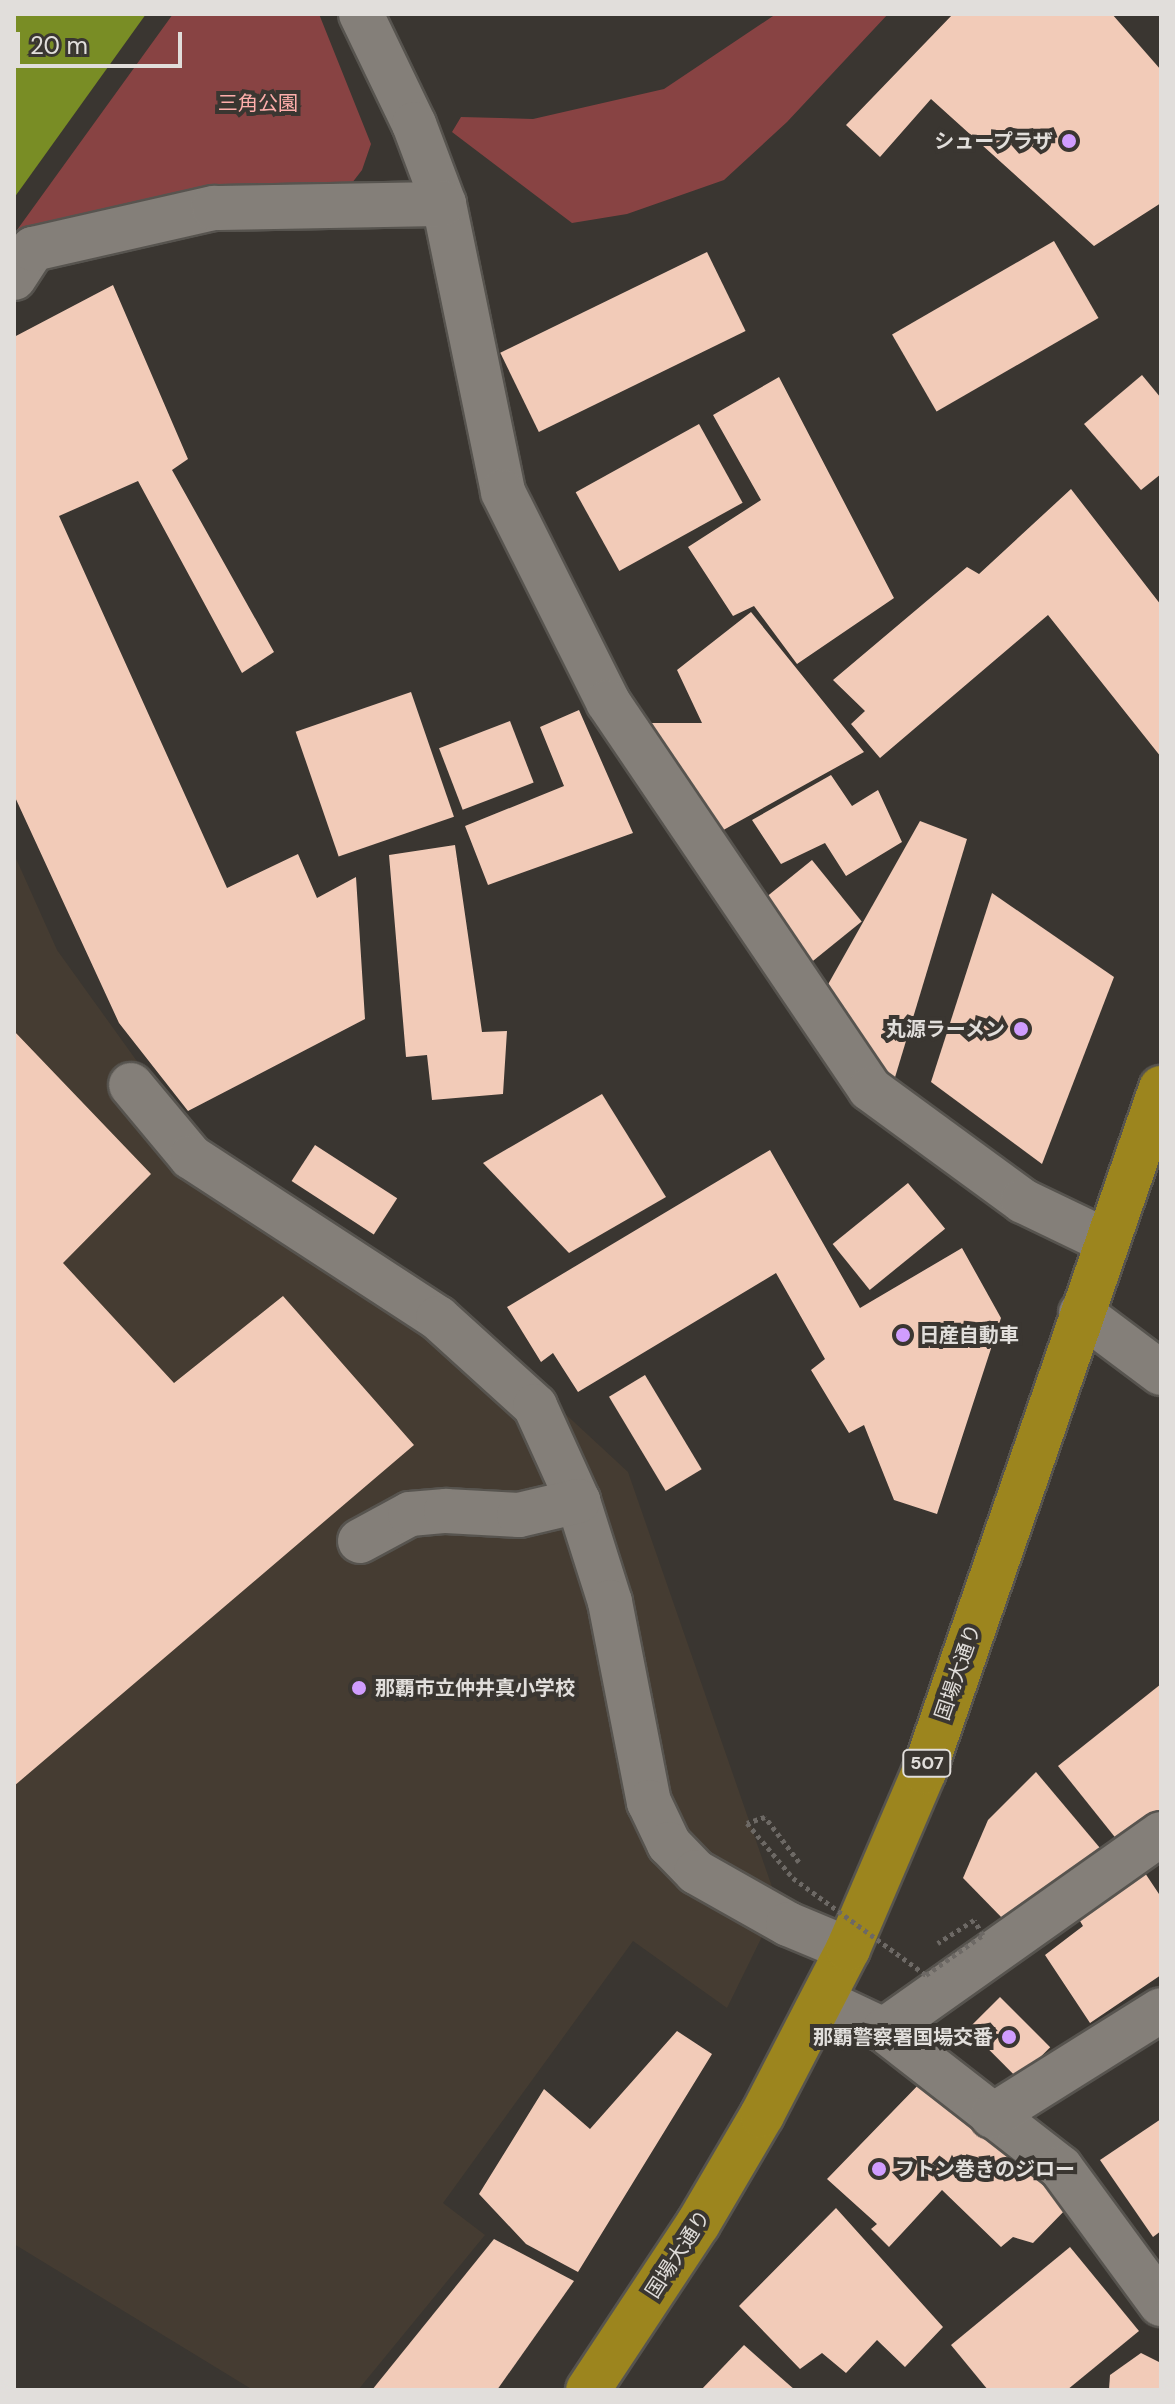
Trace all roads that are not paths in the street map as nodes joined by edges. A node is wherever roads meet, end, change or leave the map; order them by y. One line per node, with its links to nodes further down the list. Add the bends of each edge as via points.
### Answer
1 (361, 14): 2 (street, via 414,124)
2 (444, 204): 3 (street, via 214,208 33,249); 6 (street, via 503,492 608,702 870,1089 1023,1201)
3 (14, 278)
4 (131, 1085): 9 (street, via 191,1157 438,1318 535,1406)
5 (1161, 1088): 6 (highway, 国場大通り / 507)
6 (1106, 1241): 7 (highway, 国場大通り / 507)
7 (1081, 1313): 8 (street); 12 (highway, 国場大通り / 507, via 924,1772)
8 (1161, 1373)
9 (578, 1501): 10 (street, via 519,1515 410,1514); 12 (street, via 610,1602 649,1802 669,1844 696,1872 788,1924)
10 (360, 1541)
11 (1161, 1834): 15 (street)
12 (848, 1949): 13 (highway, 国場大通り / 507)
13 (822, 2001): 15 (street); 18 (highway, 国場大通り / 507, via 698,2224)
14 (1161, 2010): 16 (street)
15 (884, 2030): 16 (street)
16 (992, 2116): 17 (street, via 1061,2168)
17 (1157, 2288)
18 (588, 2390)

